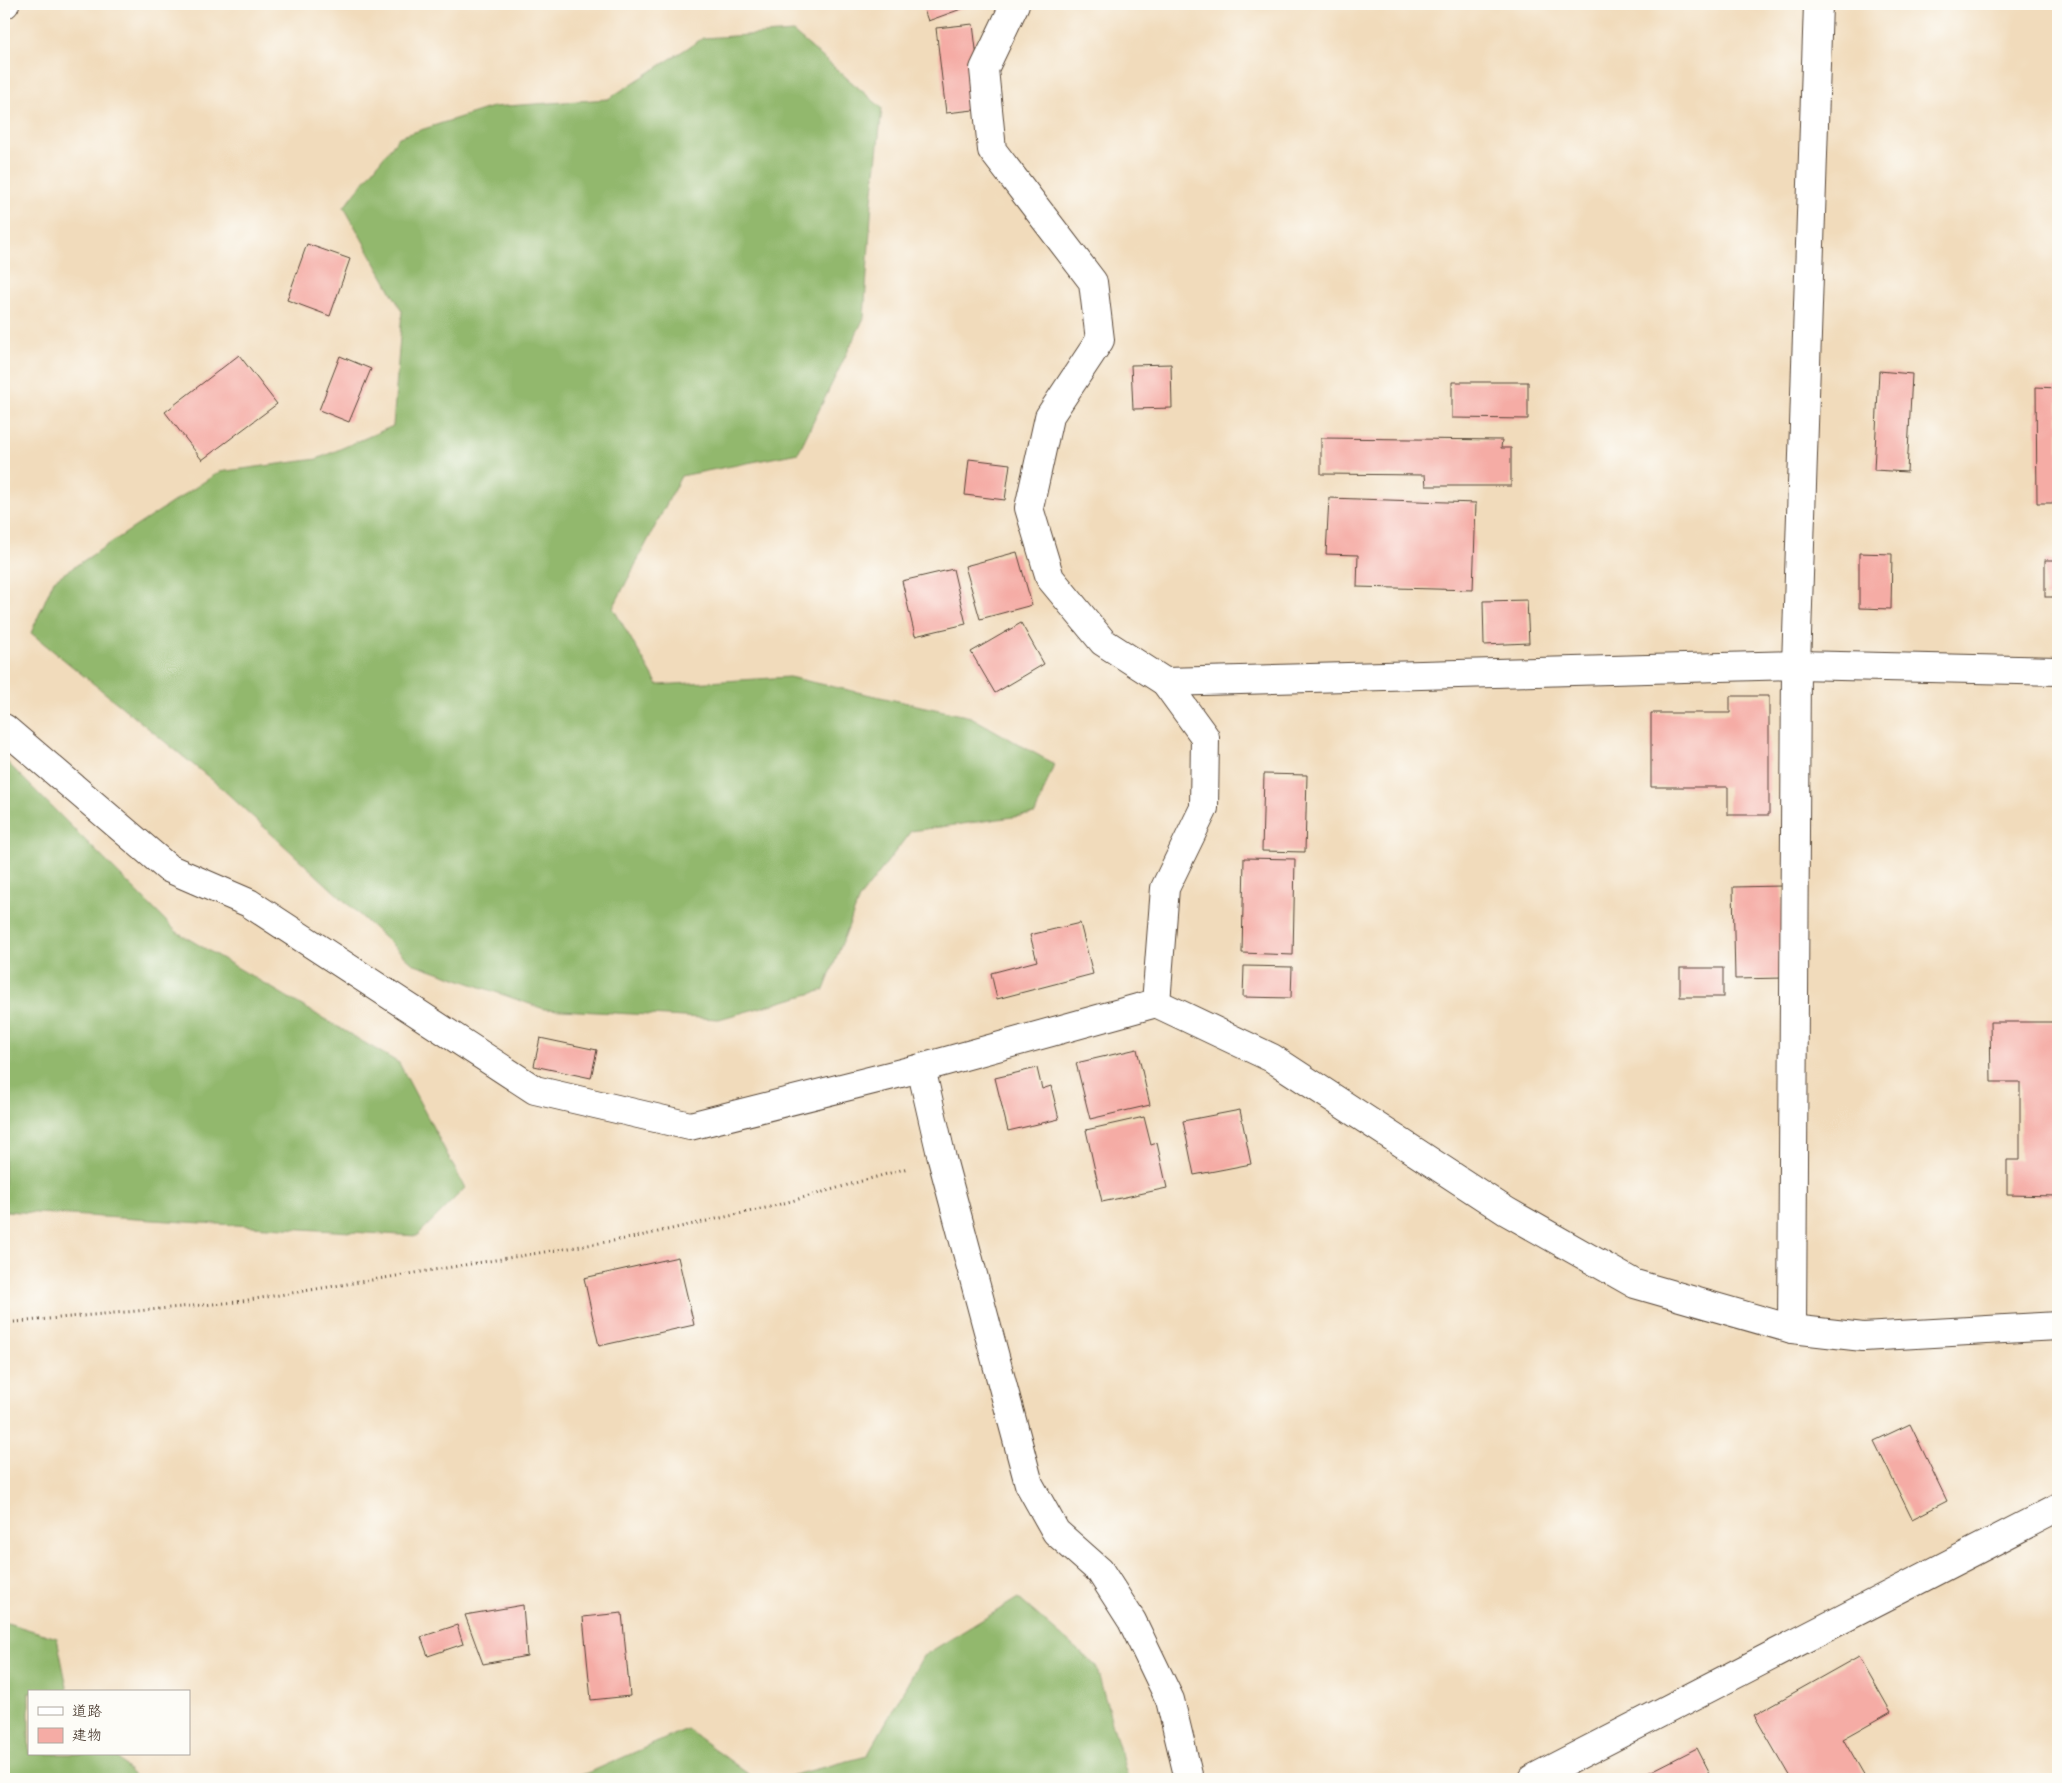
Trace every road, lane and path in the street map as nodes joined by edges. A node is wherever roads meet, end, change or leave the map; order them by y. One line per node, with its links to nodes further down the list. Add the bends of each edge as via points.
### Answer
1 (1015, 4): 5 (street, via 984,69 992,150 1093,282 1100,340 1049,416 1029,508 1050,578 1103,642)
2 (1818, 4): 3 (street)
3 (1796, 665): 4 (street); 5 (street); 12 (street)
4 (2058, 671)
5 (1165, 682): 7 (street, via 1205,737 1204,808 1165,888)
6 (4, 728): 8 (street, via 168,868 249,903 535,1090 690,1126)
7 (1156, 1003): 8 (street); 12 (street, via 1272,1058 1506,1211 1635,1284)
8 (922, 1068): 9 (street)
9 (942, 1159): 10 (path, via 770,1207 631,1238 236,1302); 14 (street, via 1029,1484 1056,1532 1100,1571 1132,1621 1170,1700)
10 (4, 1323)
11 (2058, 1326): 12 (street, via 1863,1337)
12 (1792, 1329)
13 (2058, 1508): 15 (street)
14 (1189, 1779)
15 (1532, 1779)

